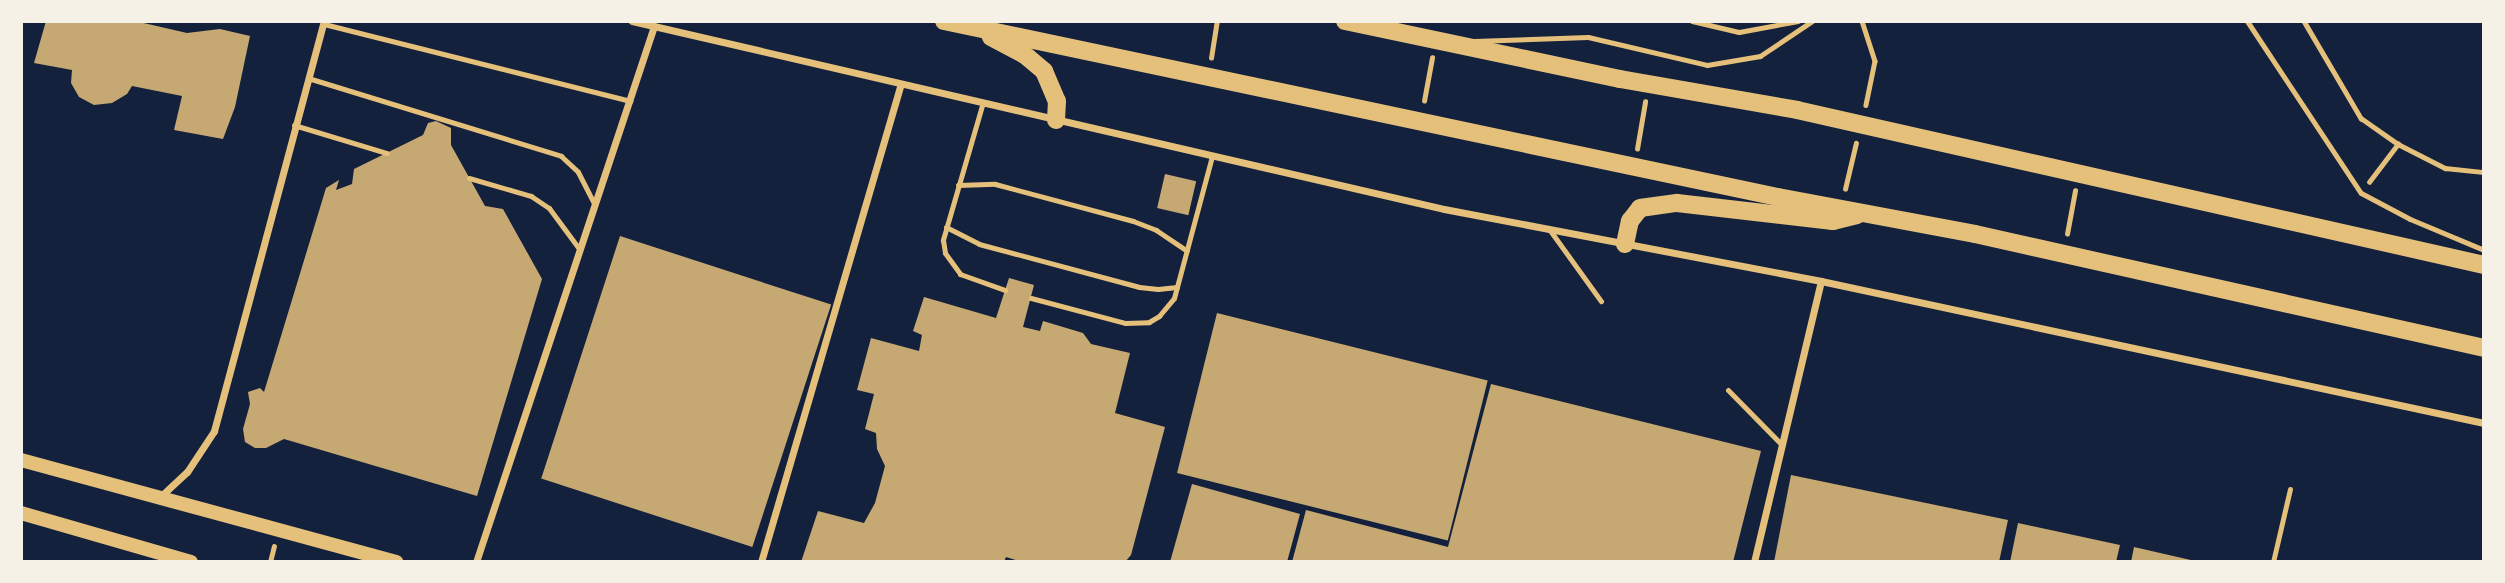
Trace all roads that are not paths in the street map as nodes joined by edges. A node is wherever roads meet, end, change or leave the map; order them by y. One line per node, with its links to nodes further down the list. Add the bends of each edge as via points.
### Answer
1 (632, 21): 9 (street)
2 (944, 21): 10 (main road)
3 (1345, 21): 11 (main road)
4 (1692, 21): 5 (lane, via 1739,32)
5 (1798, 21)
6 (1812, 21): 11 (lane, via 1760,57 1707,65 1588,37)
7 (2247, 21): 29 (lane, via 2361,193)
8 (324, 22): 12 (street); 14 (lane)
9 (654, 26): 13 (street); 14 (street)
10 (969, 26): 16 (main road, via 1025,55 1044,71 1057,102); 23 (main road)
11 (1440, 41): 26 (main road, via 1797,110)
12 (308, 78): 17 (street); 22 (lane, via 561,156 578,172)
13 (901, 84): 15 (street); 49 (street)
14 (630, 101): 22 (street)
15 (983, 102): 16 (street); 21 (lane)
16 (1056, 120): 19 (street)
17 (294, 125): 18 (lane); 44 (street, via 214,431 187,472)
18 (387, 153)
19 (1212, 156): 25 (street); 30 (lane)
20 (469, 178): 28 (lane, via 531,196 549,208)
21 (958, 185): 24 (lane); 30 (lane, via 995,184 1133,221)
22 (595, 205): 28 (street)
23 (1863, 213): 27 (main road, via 1833,221 1677,203 1640,208 1630,221); 38 (main road)
24 (946, 227): 34 (lane, via 979,244 1139,287); 35 (lane, via 944,253 951,265 972,280)
25 (1549, 229): 27 (street); 37 (lane)
26 (2380, 243): 31 (main road); 32 (main road)
27 (1625, 244): 33 (street)
28 (580, 250): 48 (street)
29 (2484, 250)
30 (1187, 251): 34 (lane)
31 (2484, 265)
32 (2484, 276)
33 (1821, 281): 40 (street); 41 (street)
34 (1178, 287): 36 (lane, via 1159,316 1137,324)
35 (1005, 290)
36 (1031, 298)
37 (1601, 301)
38 (2484, 348)
39 (1728, 390): 41 (lane)
40 (2484, 423)
41 (1782, 445): 50 (street)
42 (21, 460): 44 (main road)
43 (2291, 489): 51 (lane)
44 (160, 496): 47 (main road)
45 (21, 513): 46 (main road)
46 (191, 562)
47 (396, 562)
48 (476, 562)
49 (761, 562)
50 (1754, 562)
51 (2273, 562)

